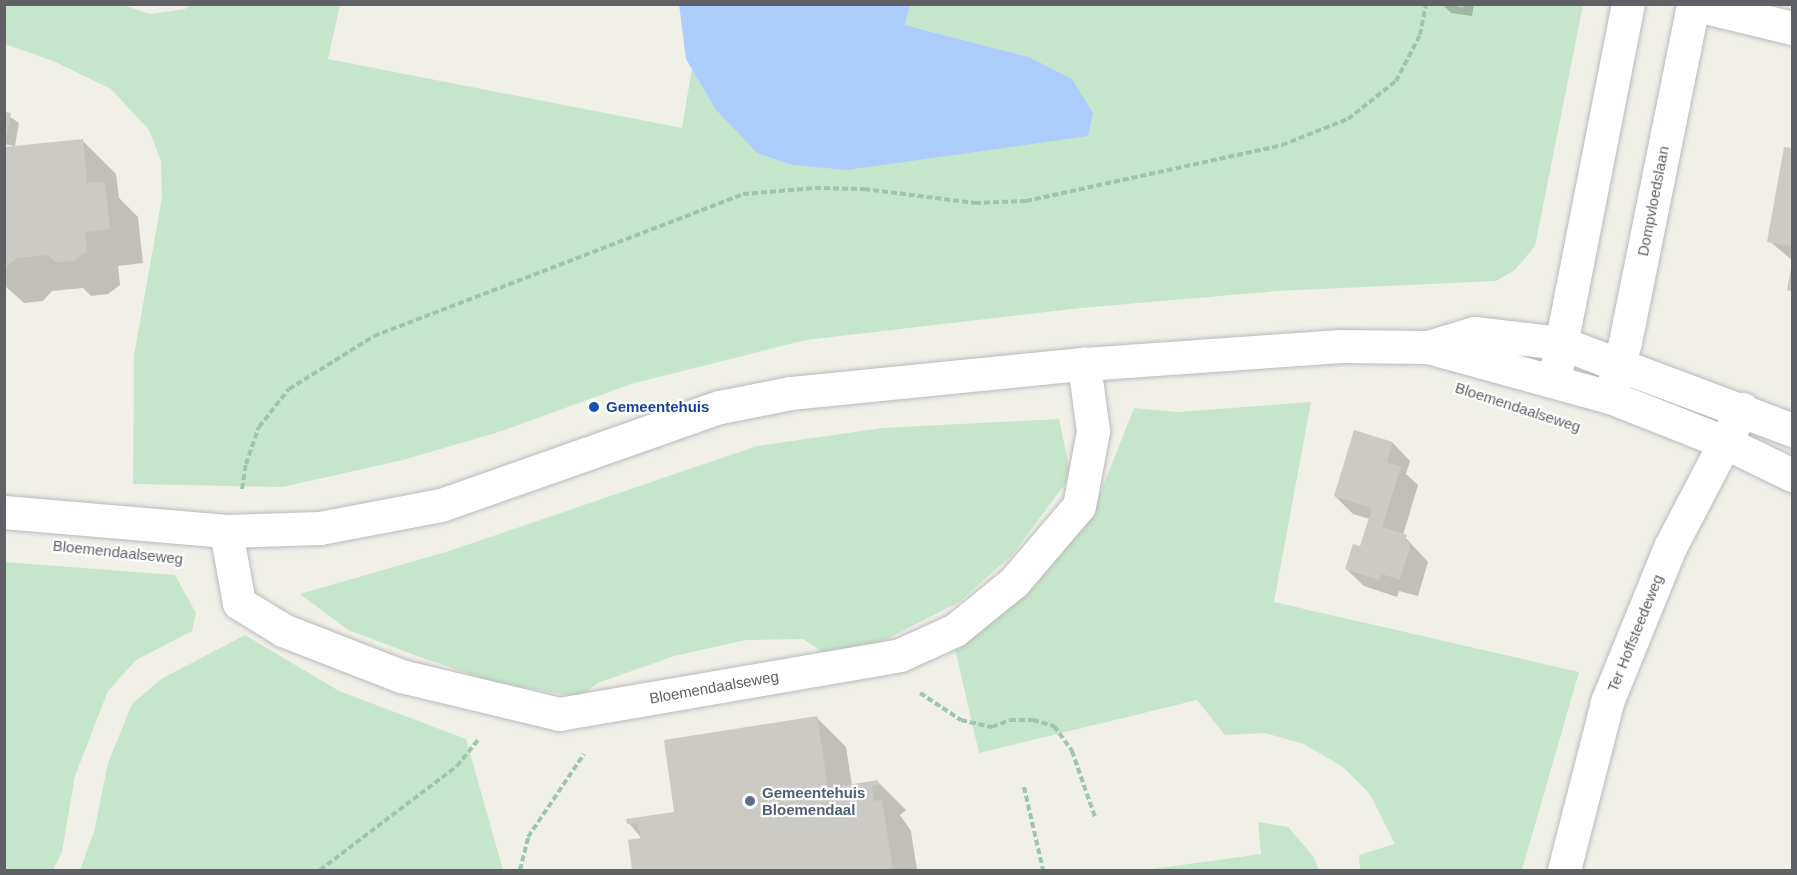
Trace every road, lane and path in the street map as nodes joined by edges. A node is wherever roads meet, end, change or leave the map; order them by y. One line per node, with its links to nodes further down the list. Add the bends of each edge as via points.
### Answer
1 (1426, 4): 15 (path, via 1420,35 1396,81 1348,119 1282,145 1026,201 975,203 864,189 743,194 374,336 336,357 283,397 259,427 246,464)
2 (1628, 4): 5 (street)
3 (1693, 4): 4 (street); 8 (street, Dompvloedslaan)
4 (1792, 28)
5 (1561, 343): 6 (street, Bloemendaalseweg, via 1474,333); 8 (street, Bloemendaalseweg); 9 (street)
6 (1428, 347): 7 (street, Bloemendaalseweg, via 1340,346); 9 (street, Bloemendaalseweg)
7 (1084, 364): 17 (street, Bloemendaalseweg, via 781,395 720,407 441,505 320,528); 18 (street, Bloemendaalseweg, via 1093,431 1079,506 1014,582 954,630)
8 (1620, 365): 10 (street, Dompvloedslaan); 11 (street, Bloemendaalseweg)
9 (1554, 381): 10 (street, Bloemendaalseweg)
10 (1610, 398): 13 (street, Bloemendaalseweg)
11 (1742, 409): 12 (street, Bloemendaalseweg); 13 (street, Ter Hoffsteedeweg)
12 (1792, 430)
13 (1724, 442): 14 (street, Bloemendaalseweg); 26 (street, Ter Hoffsteedeweg, via 1670,547 1607,702)
14 (1792, 476)
15 (240, 500)
16 (4, 512): 17 (street, Bloemendaalseweg)
17 (226, 531): 19 (street, Bloemendaalseweg, via 239,603 275,625 401,676)
18 (900, 655): 20 (street, Bloemendaalseweg); 22 (path, via 923,697 961,720 992,727 1010,720 1033,720 1054,726 1072,751)
19 (508, 704): 20 (street, Bloemendaalseweg, via 559,714); 23 (path, via 457,766)
20 (598, 707): 24 (path, via 597,735 528,837)
21 (1024, 788): 25 (path)
22 (1095, 817)
23 (320, 870)
24 (520, 870)
25 (1043, 870)
26 (1564, 870)

